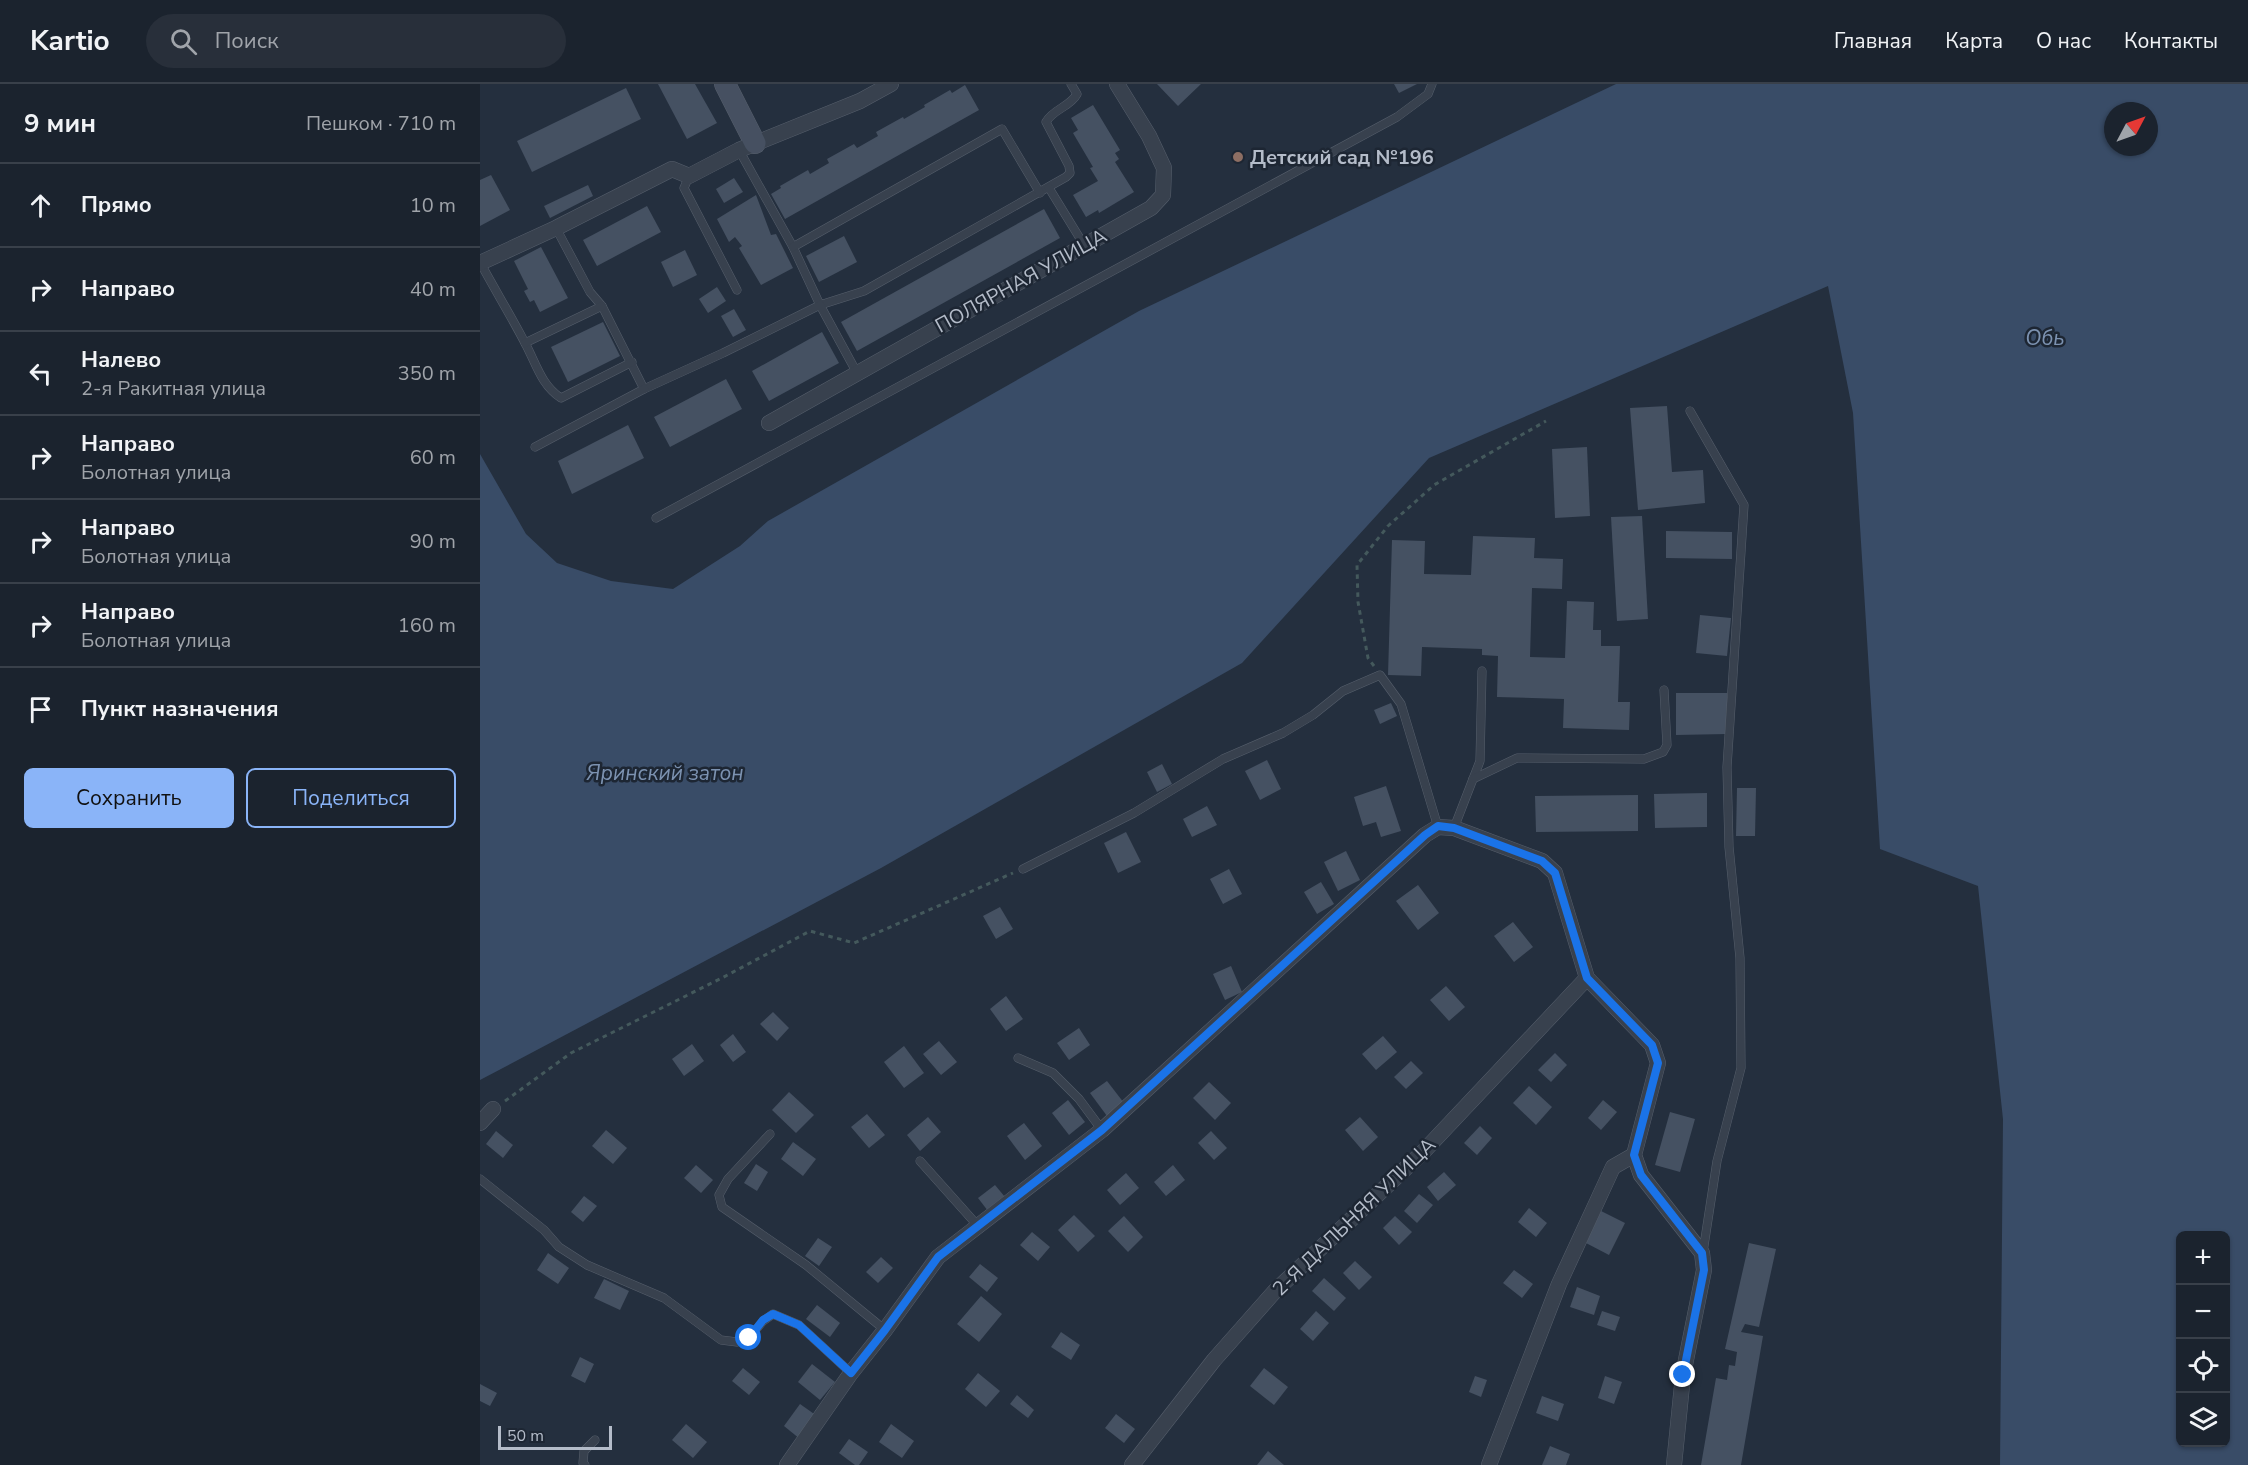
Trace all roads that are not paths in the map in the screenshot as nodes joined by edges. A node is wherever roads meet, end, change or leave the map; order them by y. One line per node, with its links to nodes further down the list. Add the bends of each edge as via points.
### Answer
1 (725, 84): 6 (street)
2 (891, 84): 6 (street)
3 (1071, 84): 8 (lane, via 1077,94 1074,100 1049,115 1046,122 1070,173)
4 (1117, 84): 11 (street, ПОЛЯРНАЯ УЛИЦА, via 1164,168 1163,195 1151,208)
5 (1432, 84): 24 (lane, via 1428,94 1397,117)
6 (747, 147): 7 (street); 12 (lane)
7 (689, 176): 10 (street, via 672,169); 14 (lane, via 684,188)
8 (1049, 188): 9 (lane); 11 (lane)
9 (1040, 193): 12 (lane, via 1002,129); 15 (lane, via 864,291)
10 (556, 228): 13 (street); 16 (lane, via 590,292)
11 (1084, 245): 19 (street, ПОЛЯРНАЯ УЛИЦА)
12 (793, 248): 15 (lane)
13 (480, 263): 17 (lane)
14 (737, 290)
15 (820, 305): 19 (lane); 20 (lane)
16 (602, 306): 17 (lane); 18 (lane)
17 (525, 343): 18 (lane, via 544,383 561,398)
18 (632, 362): 20 (lane)
19 (857, 373): 22 (street, ПОЛЯРНАЯ УЛИЦА)
20 (644, 388): 23 (lane)
21 (1690, 411): 41 (lane, via 1744,505 1727,767 1729,847 1740,957 1741,1068 1717,1161)
22 (769, 423)
23 (535, 447)
24 (656, 518)
25 (1482, 671): 27 (lane, via 1480,761)
26 (1664, 690): 27 (lane, via 1663,752 1644,759 1517,758)
27 (1473, 779): 29 (lane)
28 (1438, 826): 29 (street); 30 (lane, via 1401,704 1380,675 1343,691 1283,733 1223,759 1134,813); 35 (street)
29 (1454, 828): 31 (street, via 1542,861 1555,873)
30 (1023, 869)
31 (1587, 978): 37 (street, via 1652,1045 1658,1063); 47 (street, 2-Я ДАЛЬНЯЯ УЛИЦА, via 1424,1150 1275,1291 1214,1360)
32 (1018, 1058): 35 (lane, via 1053,1073)
33 (493, 1109): 34 (street)
34 (480, 1123)
35 (1102, 1130): 40 (street)
36 (770, 1134): 42 (lane, via 728,1179 719,1196 722,1207 806,1265)
37 (1634, 1155): 41 (street, via 1641,1175); 48 (street, via 1614,1167 1559,1284)
38 (920, 1161): 40 (lane)
39 (480, 1179): 43 (lane, via 544,1230 559,1248 587,1265 664,1298 721,1340 737,1342 749,1338 773,1314 799,1325)
40 (978, 1226): 42 (street, via 938,1257)
41 (1702, 1253): 49 (street, via 1704,1270 1683,1375)
42 (885, 1330): 43 (street)
43 (851, 1373): 46 (street)
44 (595, 1440): 45 (lane, via 584,1450)
45 (585, 1465)
46 (787, 1465)
47 (1132, 1465)
48 (1490, 1465)
49 (1674, 1465)

